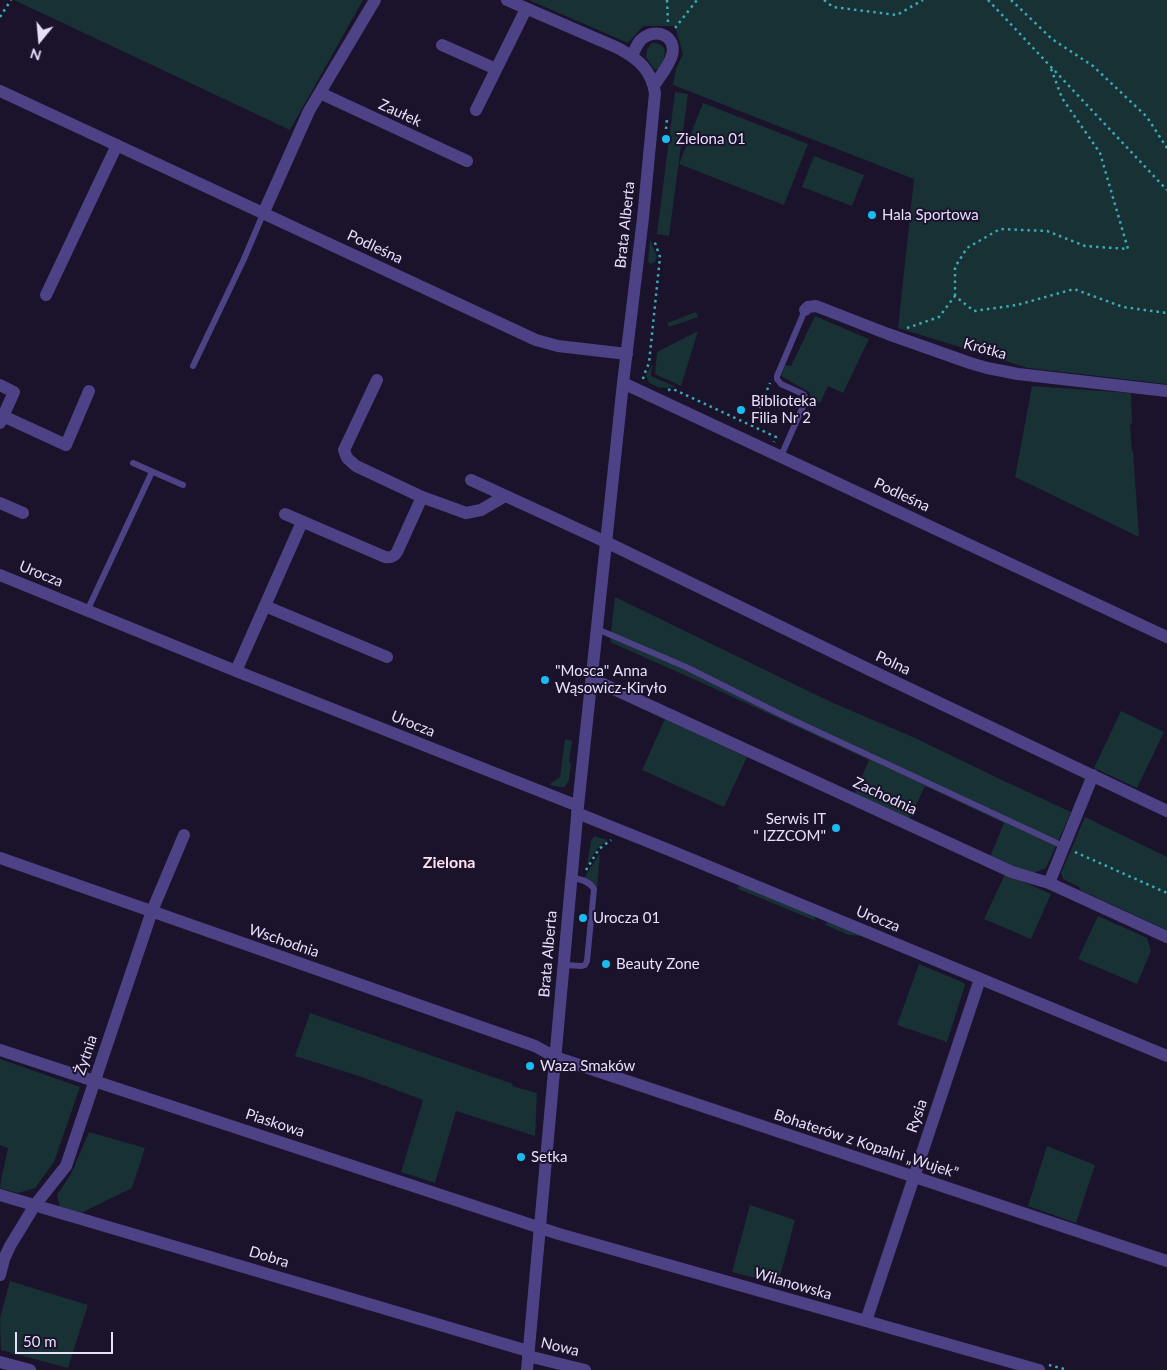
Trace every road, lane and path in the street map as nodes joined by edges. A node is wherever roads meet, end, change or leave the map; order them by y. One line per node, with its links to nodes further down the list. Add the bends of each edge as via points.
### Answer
1 (11, 0): 11 (path)
2 (375, 0): 19 (street)
3 (507, 0): 10 (street, Brata Alberta)
4 (667, 0): 12 (path)
5 (697, 0): 12 (path)
6 (824, 0): 7 (path, via 833,7 897,15)
7 (923, 0)
8 (988, 0): 15 (path)
9 (1011, 0): 22 (path, via 1052,39 1093,66 1146,117)
10 (526, 9): 14 (street, Brata Alberta); 16 (street)
11 (0, 17)
12 (668, 37): 14 (street, via 660,33 646,36); 17 (street, via 673,54)
13 (442, 45): 16 (street)
14 (632, 56): 17 (street, Brata Alberta, via 644,66)
15 (1050, 66): 24 (path); 27 (path, via 1062,98 1100,153 1128,249 1085,246 1047,231 1000,229 967,248 955,267)
16 (496, 69): 20 (street)
17 (654, 86): 31 (street, Brata Alberta, via 651,143)
18 (0, 90): 21 (street, Podleśna)
19 (320, 93): 23 (street, Zaułek); 25 (street)
20 (476, 110)
21 (116, 144): 25 (street, Podleśna); 26 (street)
22 (1167, 148)
23 (467, 162)
24 (1167, 190)
25 (263, 214): 31 (street, Podleśna, via 536,340 558,346); 32 (lane)
26 (46, 295)
27 (955, 296): 29 (path, via 974,312 1017,305 1074,289 1123,307); 30 (path, via 939,317)
28 (805, 310): 30 (street, Krótka, via 808,306 816,306); 41 (lane, via 777,378 805,397)
29 (1167, 313)
30 (888, 334): 38 (street, Krótka, via 987,368)
31 (627, 354): 35 (street, Brata Alberta)
32 (192, 366)
33 (772, 378): 40 (path)
34 (377, 380): 47 (street, via 344,450 347,458 356,466)
35 (623, 383): 41 (street, Podleśna); 52 (street, Brata Alberta)
36 (0, 385): 39 (street, via 14,392)
37 (89, 390): 39 (street, via 66,446)
38 (1167, 390)
39 (1, 419)
40 (752, 426)
41 (781, 456): 57 (street, Podleśna)
42 (133, 463): 43 (lane)
43 (152, 472): 45 (lane); 55 (lane)
44 (470, 480): 46 (street)
45 (183, 485)
46 (505, 496): 47 (street, via 481,510 466,513); 52 (street)
47 (422, 497): 51 (street, via 397,552 390,558)
48 (0, 503): 49 (street)
49 (23, 513)
50 (285, 514): 51 (street)
51 (302, 522): 54 (street)
52 (606, 542): 56 (street, Brata Alberta); 61 (street, Polna)
53 (0, 576): 55 (street, Urocza)
54 (265, 606): 58 (street); 59 (street)
55 (87, 611): 59 (street, Urocza)
56 (597, 629): 60 (street, Brata Alberta); 66 (lane, via 686,667)
57 (1167, 637)
58 (387, 657)
59 (236, 671): 62 (street, Urocza)
60 (592, 679): 62 (street, Brata Alberta); 69 (street, Zachodnia, via 1012,872)
61 (1093, 775): 63 (street, Polna); 66 (street)
62 (578, 809): 68 (street, Brata Alberta); 74 (street, Urocza)
63 (1167, 811)
64 (184, 834): 71 (street, Żytnia)
65 (612, 840): 68 (path, via 600,849)
66 (1063, 846): 69 (street); 70 (path)
67 (0, 858): 71 (street, Wschodnia)
68 (578, 876): 73 (street, Brata Alberta); 73 (lane, via 594,890 587,962 582,966)
69 (1049, 883): 72 (street, Zachodnia)
70 (1167, 893)
71 (152, 912): 77 (street, Wschodnia, via 535,1046); 78 (street, Żytnia)
72 (1167, 937)
73 (564, 965): 77 (street, Brata Alberta)
74 (980, 979): 76 (street, Urocza); 79 (street, Rysia)
75 (0, 1050): 78 (street, Piaskowa)
76 (1167, 1056)
77 (555, 1057): 79 (street, Bohaterów z Kopalni „Wujek”); 82 (street, Brata Alberta)
78 (94, 1081): 81 (street, Żytnia, via 66,1166); 82 (street, Piaskowa)
79 (914, 1177): 83 (street, Bohaterów z Kopalni „Wujek”); 85 (street, Rysia)
80 (0, 1195): 81 (street, Dobra)
81 (35, 1205): 84 (street, Żytnia, via 10,1246); 86 (street, Dobra)
82 (539, 1227): 85 (street, Wilanowska); 86 (street, Brata Alberta)
83 (1167, 1262)
84 (0, 1275)
85 (866, 1321): 91 (street, Wilanowska)
86 (528, 1354): 89 (street, Brata Alberta); 90 (street, Nowa)
87 (0, 1362): 88 (street)
88 (30, 1370)
89 (527, 1370)
90 (585, 1370)
91 (1039, 1370)

